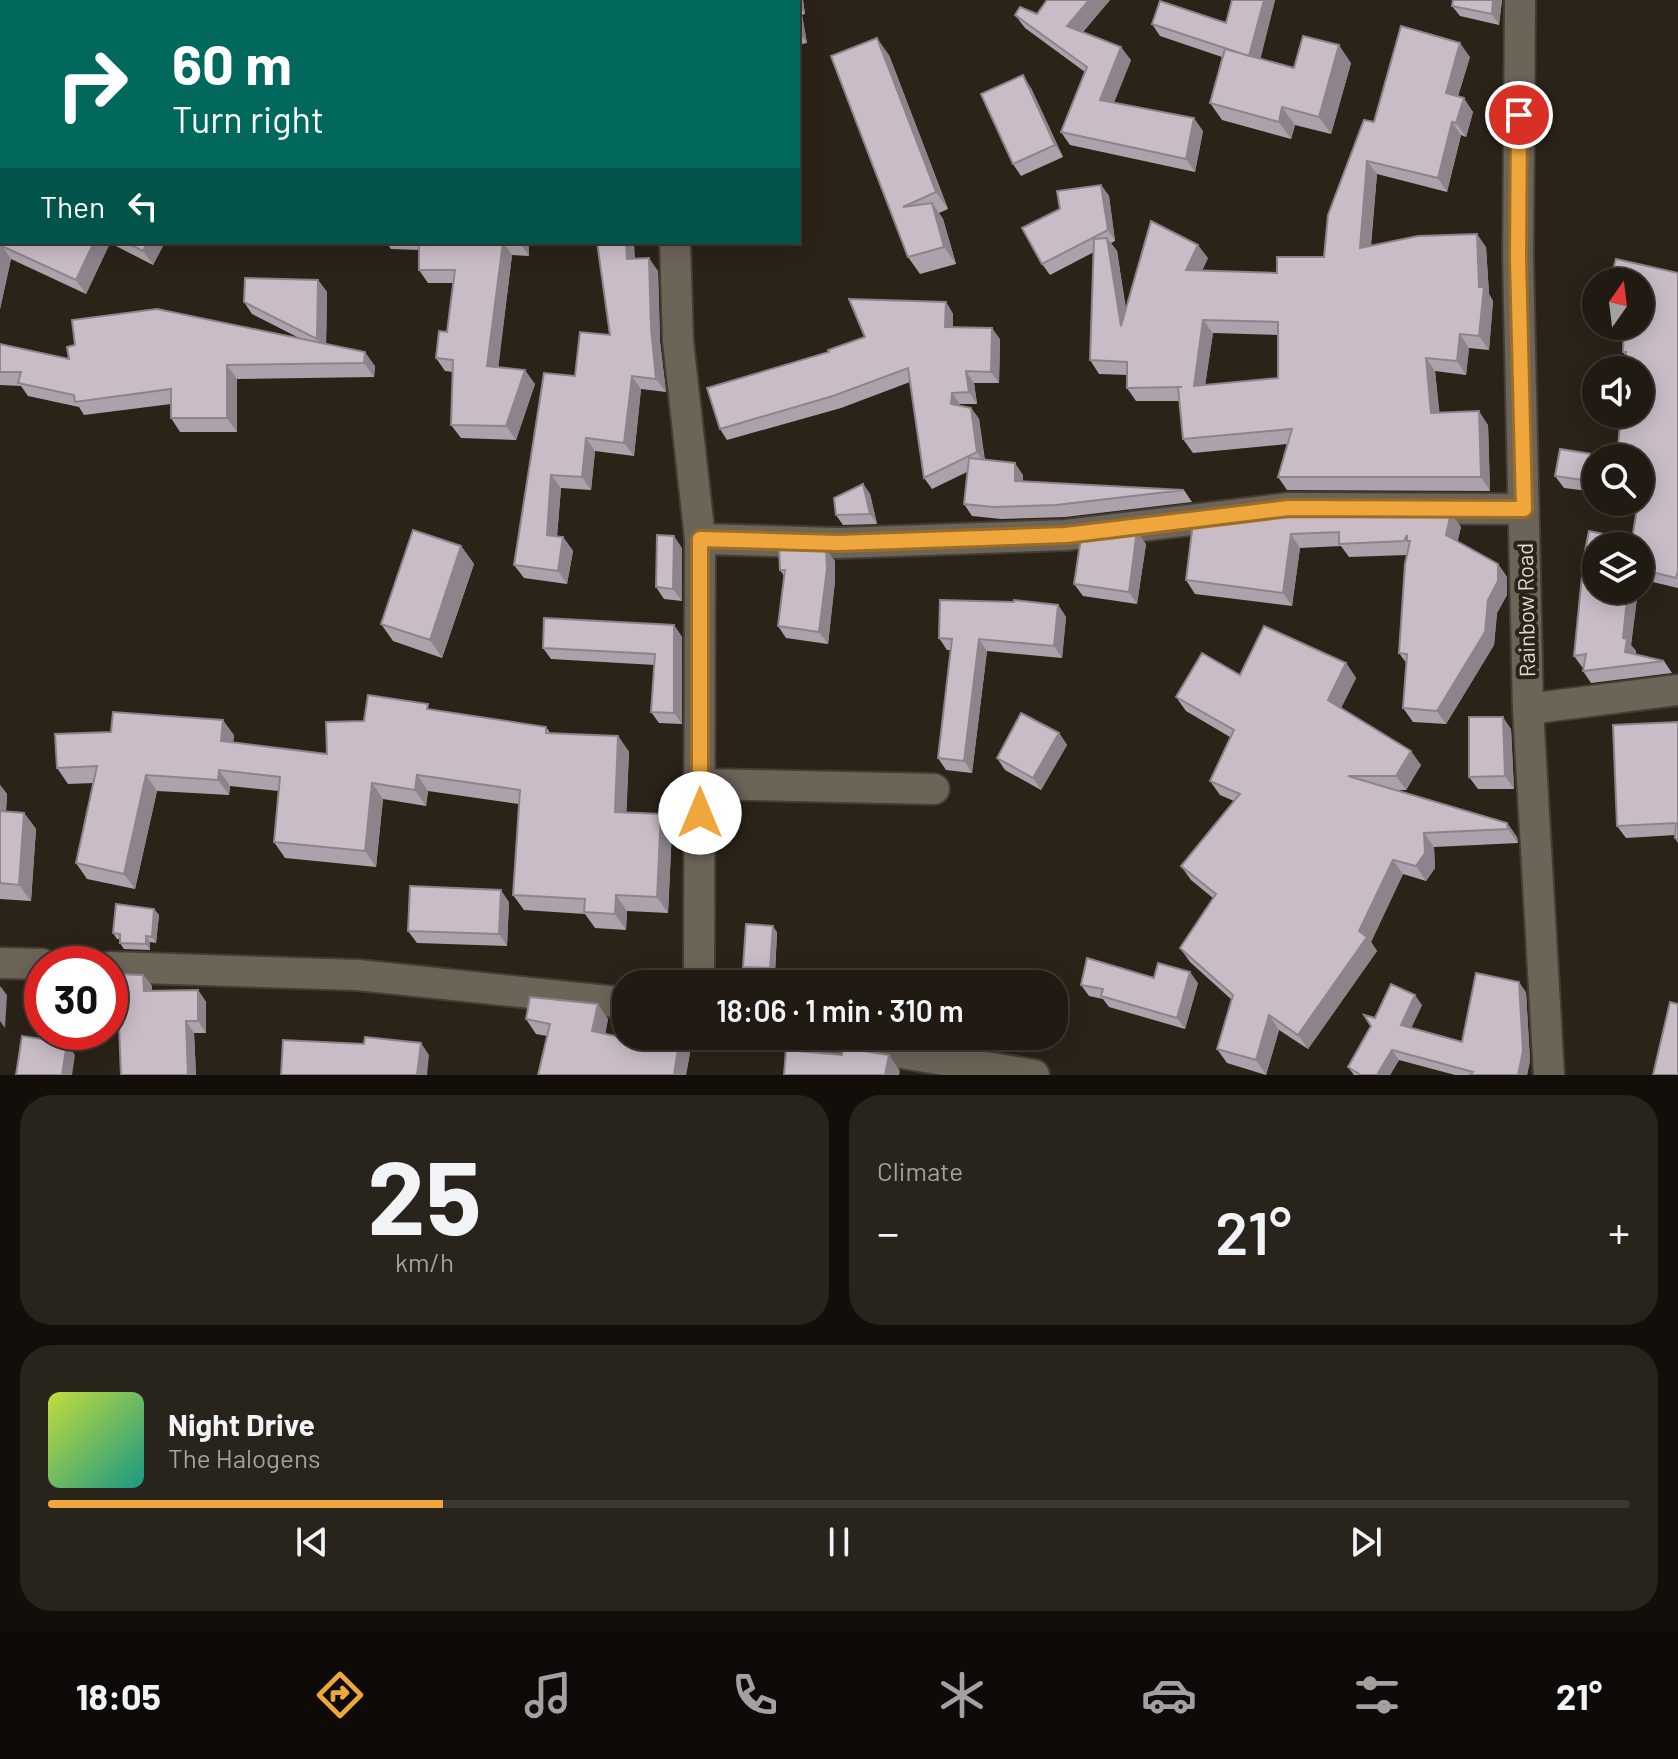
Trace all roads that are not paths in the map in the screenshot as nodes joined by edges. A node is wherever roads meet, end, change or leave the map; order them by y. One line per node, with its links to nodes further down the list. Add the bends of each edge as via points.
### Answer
1 (1520, 0): 3 (street, Rainbow Road, via 1518,258)
2 (675, 244): 4 (street, via 678,341)
3 (1524, 509): 4 (street, via 1289,508 1066,535 838,543); 6 (street, Rainbow Road)
4 (700, 539): 7 (street)
5 (1678, 690): 6 (street)
6 (1528, 709): 16 (street, Rainbow Road)
7 (700, 784): 8 (street); 12 (street)
8 (934, 789)
9 (0, 963): 10 (street)
10 (24, 964)
11 (128, 968): 13 (street, via 358,975)
12 (699, 970)
13 (612, 1002)
14 (883, 1050): 15 (street)
15 (1034, 1075)
16 (1549, 1075)

